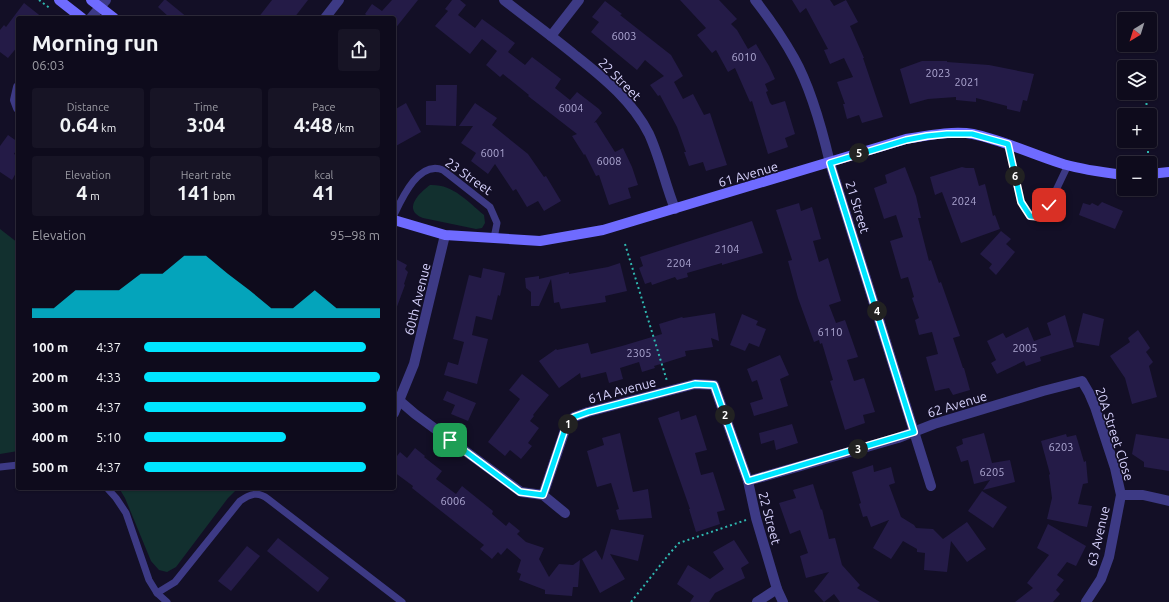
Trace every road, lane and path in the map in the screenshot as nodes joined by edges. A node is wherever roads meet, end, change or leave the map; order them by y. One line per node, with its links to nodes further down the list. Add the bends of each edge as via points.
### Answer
1 (59, 0): 8 (street)
2 (91, 0): 7 (street)
3 (339, 0): 11 (street)
4 (504, 0): 12 (street, 22 Street)
5 (579, 0): 12 (street)
6 (755, 0): 16 (street, 21 Street, via 785,42 803,76)
7 (103, 3): 9 (street); 10 (street)
8 (79, 16)
9 (93, 16)
10 (113, 16)
11 (327, 16)
12 (551, 36): 21 (street, 22 Street, via 631,106 648,134)
13 (1008, 144): 16 (street, 61 Avenue, via 972,134 927,136); 17 (street, 61 Avenue); 17 (lane, via 1021,202 1030,216 1041,217)
14 (1148, 148): 15 (path)
15 (1148, 155)
16 (830, 163): 21 (street, 61 Avenue); 31 (street, 21 Street)
17 (1068, 165): 19 (street, 61 Avenue)
18 (1169, 172): 20 (street)
19 (1117, 173)
20 (1157, 173)
21 (675, 209): 25 (street, 61 Avenue, via 603,230 540,241)
22 (396, 210): 25 (lane, 23 Street, via 402,197 420,174 429,168 437,168 490,206 497,223)
23 (396, 221): 24 (street)
24 (445, 235): 25 (street); 30 (street, 60th Avenue, via 414,364)
25 (494, 238)
26 (625, 244): 27 (path)
27 (666, 379)
28 (1082, 381): 31 (street, 62 Avenue); 38 (street, 20A Street Close, via 1095,407 1115,468)
29 (714, 385): 34 (street, 22 Street); 37 (street, 61A Avenue, via 695,384 574,417 566,426)
30 (397, 398): 37 (street, via 520,492)
31 (914, 432): 34 (street, 62 Avenue); 35 (street, 21 Street)
32 (16, 465): 33 (lane)
33 (0, 467)
34 (748, 481): 42 (street, 22 Street)
35 (931, 486)
36 (109, 490): 43 (lane, via 126,513)
37 (543, 495): 40 (street)
38 (1121, 496): 39 (street, 20A Street Close, via 1143,495); 49 (street, 63 Avenue, via 1109,557 1101,579)
39 (1169, 501)
40 (565, 513)
41 (743, 521): 46 (path, via 680,543)
42 (777, 589): 47 (street); 48 (street)
43 (157, 593): 44 (lane); 45 (lane, via 175,582 240,501 258,494 270,500)
44 (167, 602)
45 (402, 602)
46 (631, 602)
47 (757, 602)
48 (783, 602)
49 (1086, 602)

